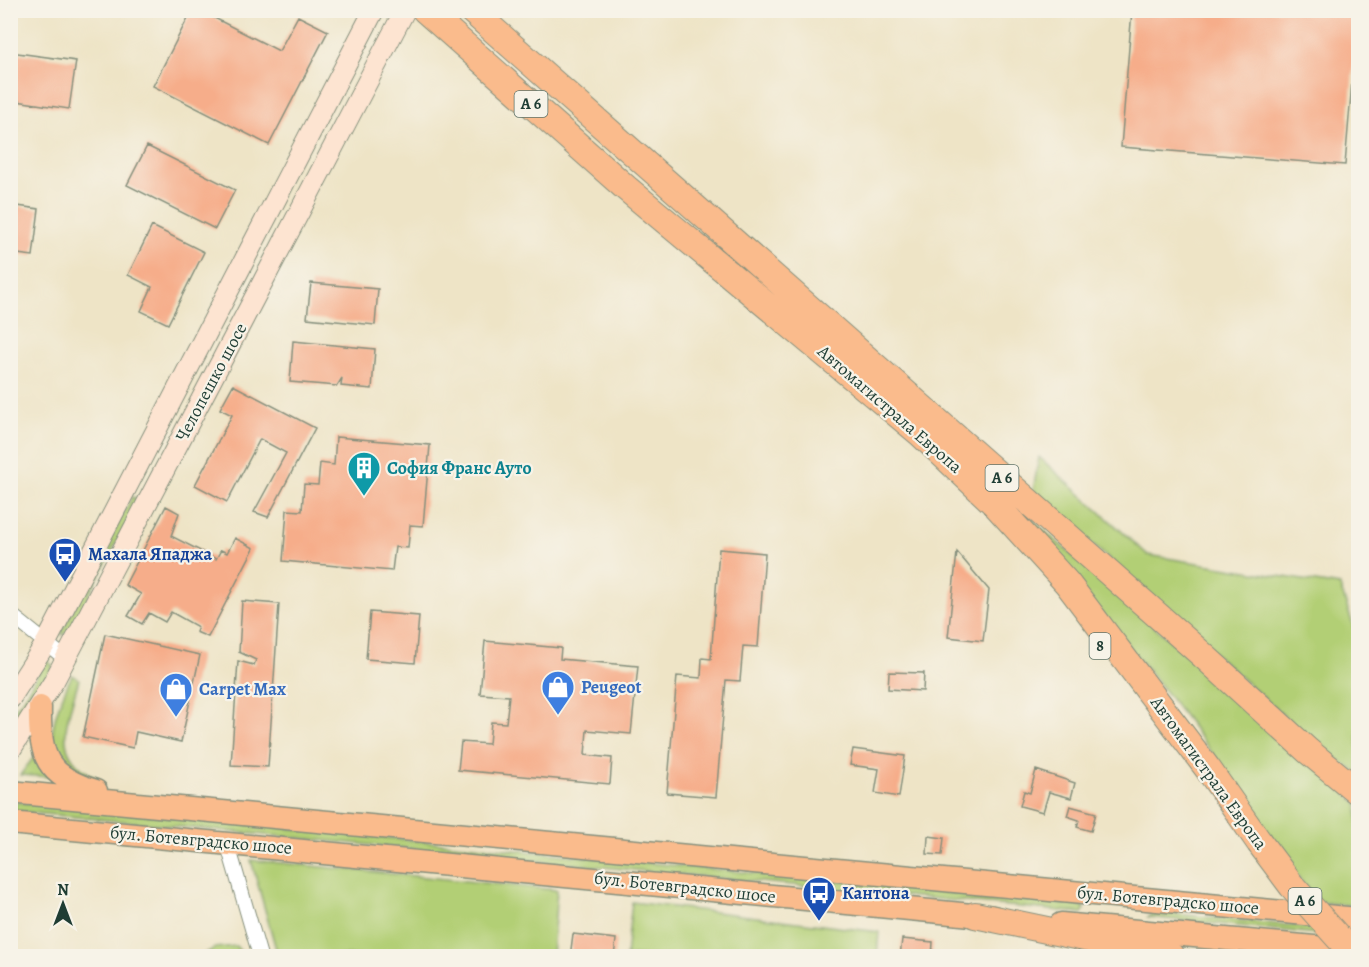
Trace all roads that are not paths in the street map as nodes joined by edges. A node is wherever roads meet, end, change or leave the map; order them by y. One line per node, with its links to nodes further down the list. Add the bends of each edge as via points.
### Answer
1 (374, 10): 7 (main road, Челопешко шосе)
2 (405, 10): 8 (main road, Челопешко шосе)
3 (471, 10): 13 (highway, Автомагистрала Европа / A 6)
4 (431, 15): 5 (highway, A 6)
5 (626, 188): 17 (highway, 8, via 987,515 1104,650)
6 (10, 614): 7 (street)
7 (46, 643): 8 (street); 9 (main road, Челопешко шосе)
8 (66, 659): 10 (main road, Челопешко шосе)
9 (10, 699)
10 (40, 706): 11 (main road, Челопешко шосе); 14 (main road, via 43,751 58,774 84,788)
11 (10, 751)
12 (10, 792): 14 (main road, бул. Ботевградско шосе)
13 (1359, 792)
14 (135, 803): 19 (main road, бул. Ботевградско шосе)
15 (10, 823): 16 (main road, бул. Ботевградско шосе)
16 (227, 842): 18 (main road, бул. Ботевградско шосе); 21 (street)
17 (1252, 846): 23 (highway, 8, via 1290,907); 24 (highway, Автомагистрала Европа / A 6, bridge)
18 (975, 915): 20 (main road, бул. Ботевградско шосе); 22 (highway)
19 (1359, 919)
20 (1359, 951)
21 (260, 957)
22 (1171, 957)
23 (1334, 957)
24 (1355, 957)

